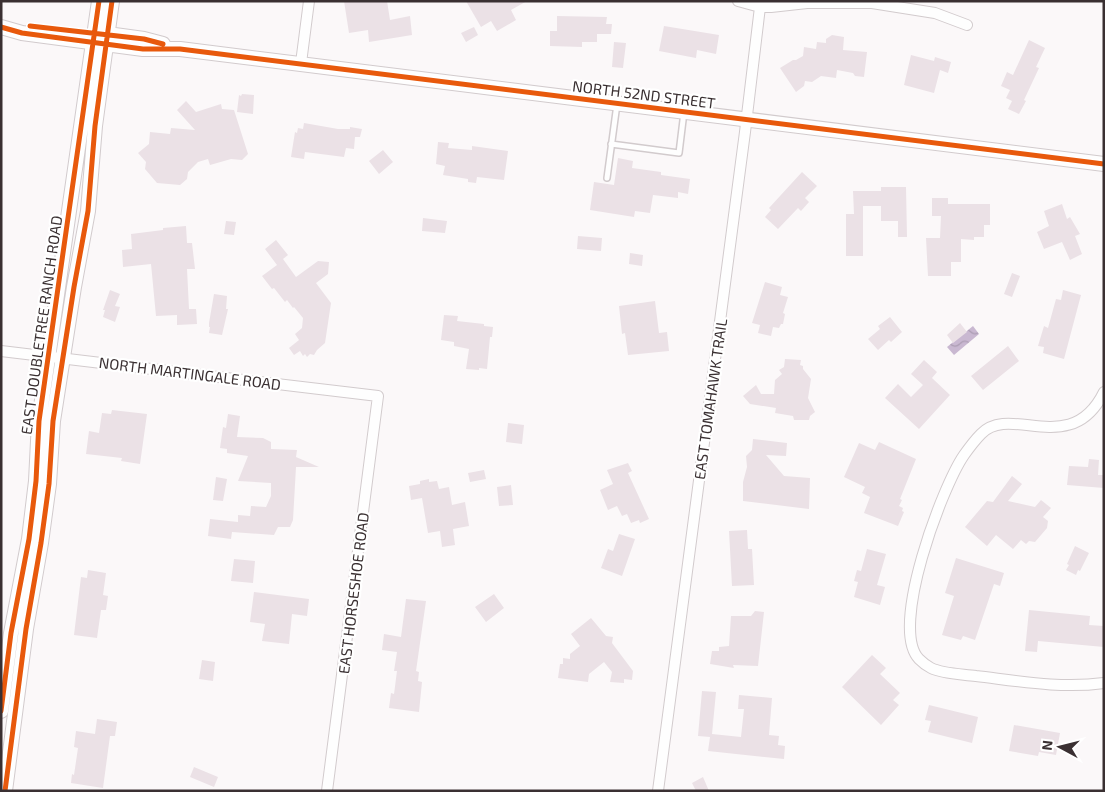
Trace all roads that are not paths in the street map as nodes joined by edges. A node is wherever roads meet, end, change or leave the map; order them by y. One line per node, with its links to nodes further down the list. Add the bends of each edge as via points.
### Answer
1 (99, 1): 9 (main road, EAST DOUBLETREE RANCH ROAD)
2 (112, 1): 9 (main road, EAST DOUBLETREE RANCH ROAD)
3 (309, 1): 10 (street)
4 (738, 1): 6 (street)
5 (872, 2): 6 (street); 7 (street, via 935,13)
6 (760, 7): 13 (street, EAST TOMAHAWK TRAIL)
7 (967, 25)
8 (4, 27): 9 (main road, NORTH 52ND STREET, via 19,24)
9 (101, 38): 10 (main road, NORTH 52ND STREET, via 143,49 180,49); 16 (main road, EAST DOUBLETREE RANCH ROAD); 18 (main road, EAST DOUBLETREE RANCH ROAD)
10 (302, 64): 11 (main road, NORTH 52ND STREET)
11 (617, 103): 12 (main road, NORTH 52ND STREET); 14 (lane)
12 (684, 111): 13 (main road, NORTH 52ND STREET); 14 (lane, via 679,153)
13 (746, 119): 15 (main road, NORTH 52ND STREET); 27 (street, EAST TOMAHAWK TRAIL)
14 (611, 144): 17 (lane)
15 (1104, 164)
16 (73, 178): 18 (main road); 20 (main road, EAST DOUBLETREE RANCH ROAD)
17 (607, 178)
18 (90, 181): 20 (main road, EAST DOUBLETREE RANCH ROAD, via 88,211)
19 (1, 352): 20 (street, NORTH MARTINGALE ROAD)
20 (55, 358): 22 (street, NORTH MARTINGALE ROAD); 24 (main road, EAST DOUBLETREE RANCH ROAD, via 39,421 29,539); 25 (main road, EAST DOUBLETREE RANCH ROAD, via 48,494)
21 (1104, 392): 23 (street, via 1086,415 1062,427 998,425 982,432 964,455 941,502 916,577 908,629 910,643 918,658 931,668 1066,686)
22 (378, 396): 26 (street, EAST HORSESHOE ROAD)
23 (1104, 683)
24 (1, 711)
25 (4, 787)
26 (327, 791)
27 (658, 791)

